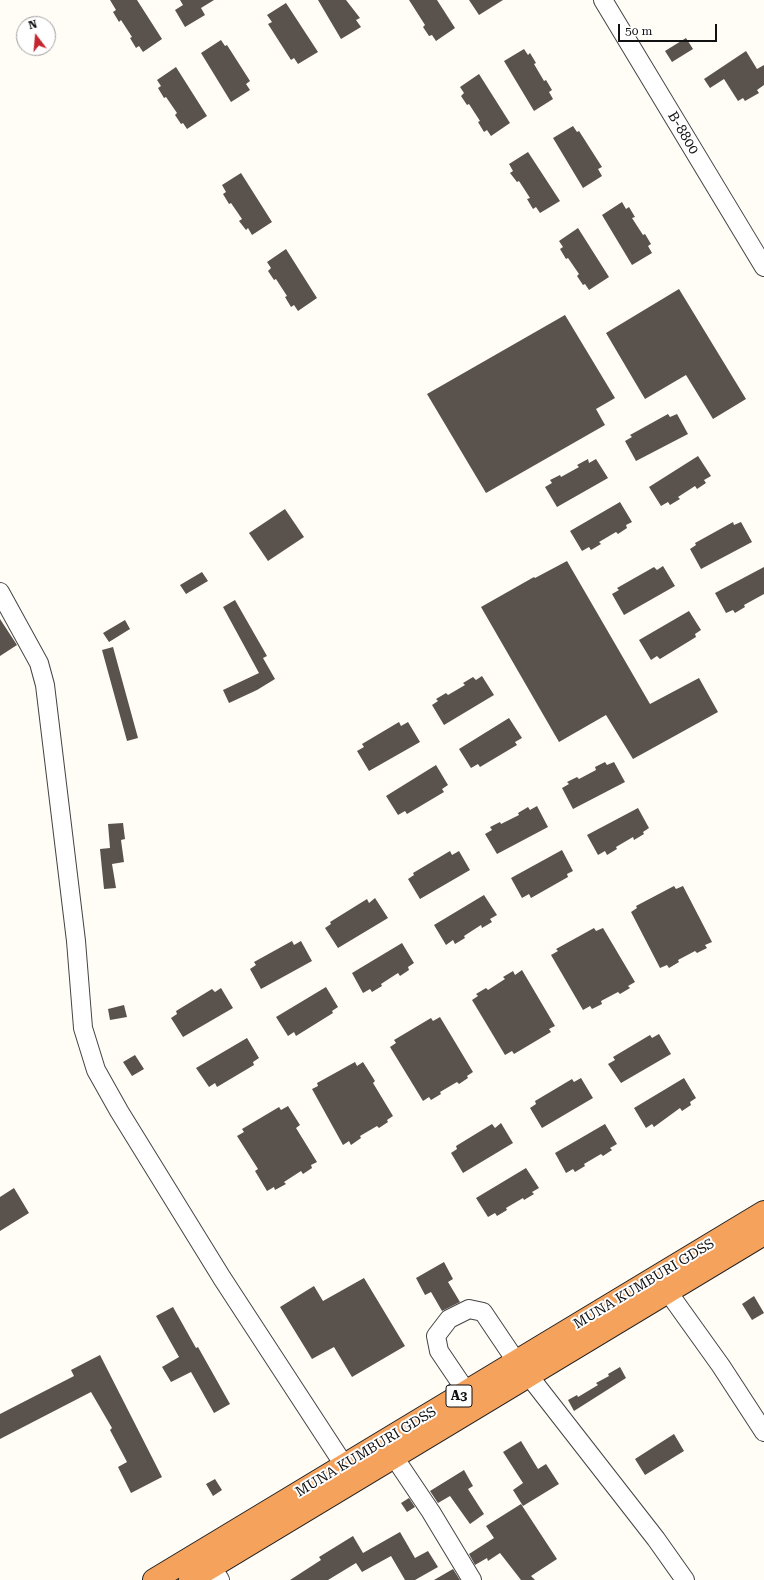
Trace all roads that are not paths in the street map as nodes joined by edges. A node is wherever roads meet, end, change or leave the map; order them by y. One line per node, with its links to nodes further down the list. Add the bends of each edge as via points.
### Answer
1 (603, 0): 2 (street, B-8800)
2 (764, 267)
3 (0, 592): 11 (street, via 39,663 45,685 76,941 83,1028 96,1070 218,1271)
4 (764, 1212): 7 (highway, MUNA KUMBURI GDSS / A3)
5 (764, 1234): 6 (highway, MUNA KUMBURI GDSS / A3)
6 (668, 1292): 7 (highway, MUNA KUMBURI GDSS / A3); 9 (street)
7 (523, 1369): 8 (highway, MUNA KUMBURI GDSS / A3); 8 (street, via 483,1312 469,1309 449,1319 436,1336 439,1351); 10 (highway, MUNA KUMBURI GDSS / A3); 16 (street)
8 (466, 1391): 11 (highway, MUNA KUMBURI GDSS / A3)
9 (764, 1432)
10 (394, 1456): 12 (highway, MUNA KUMBURI GDSS / A3); 15 (street)
11 (344, 1465): 13 (highway, MUNA KUMBURI GDSS / A3)
12 (216, 1573): 14 (highway, MUNA KUMBURI GDSS / A3)
13 (154, 1580)
14 (190, 1580)
15 (472, 1580)
16 (685, 1580)

